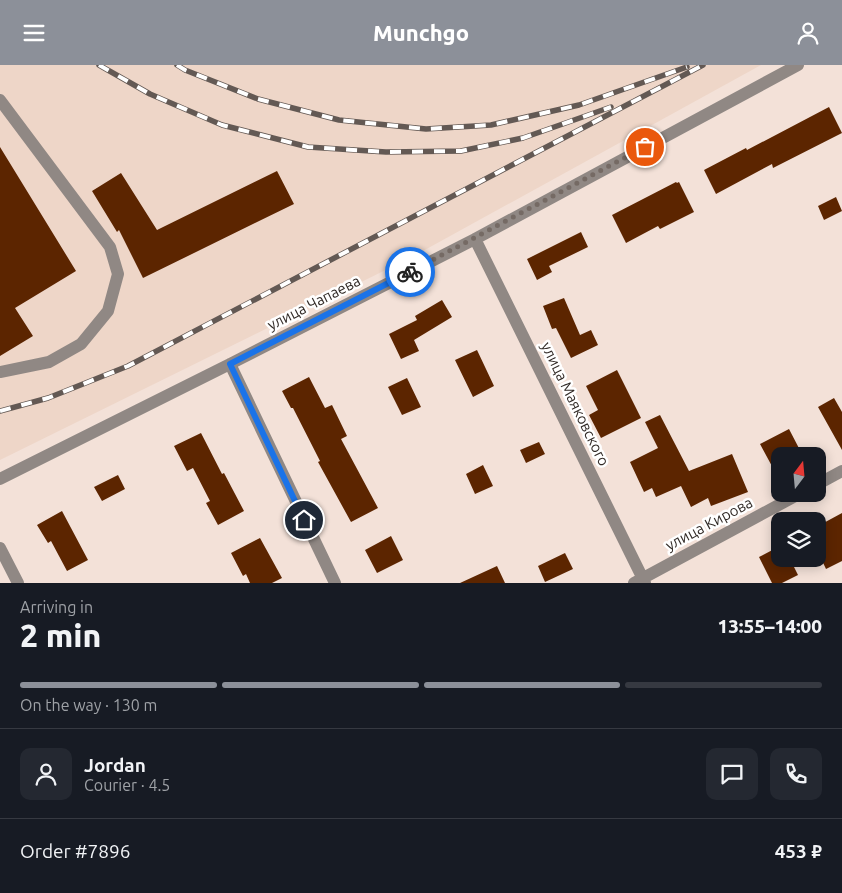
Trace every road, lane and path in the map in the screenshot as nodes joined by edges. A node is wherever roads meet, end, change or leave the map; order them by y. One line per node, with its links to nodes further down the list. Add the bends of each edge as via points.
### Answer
1 (798, 65): 3 (street, улица Чапаева)
2 (0, 99): 5 (street, via 110,247 118,274 108,311 81,344 48,362)
3 (475, 239): 4 (street, улица Чапаева); 11 (street, улица Маяковского)
4 (230, 364): 7 (street, улица Чапаева); 13 (street)
5 (0, 372)
6 (842, 471): 8 (street)
7 (0, 479)
8 (826, 480)
9 (783, 503): 11 (street, улица Кирова)
10 (0, 548): 12 (street)
11 (641, 581)
12 (18, 583)
13 (335, 583)

